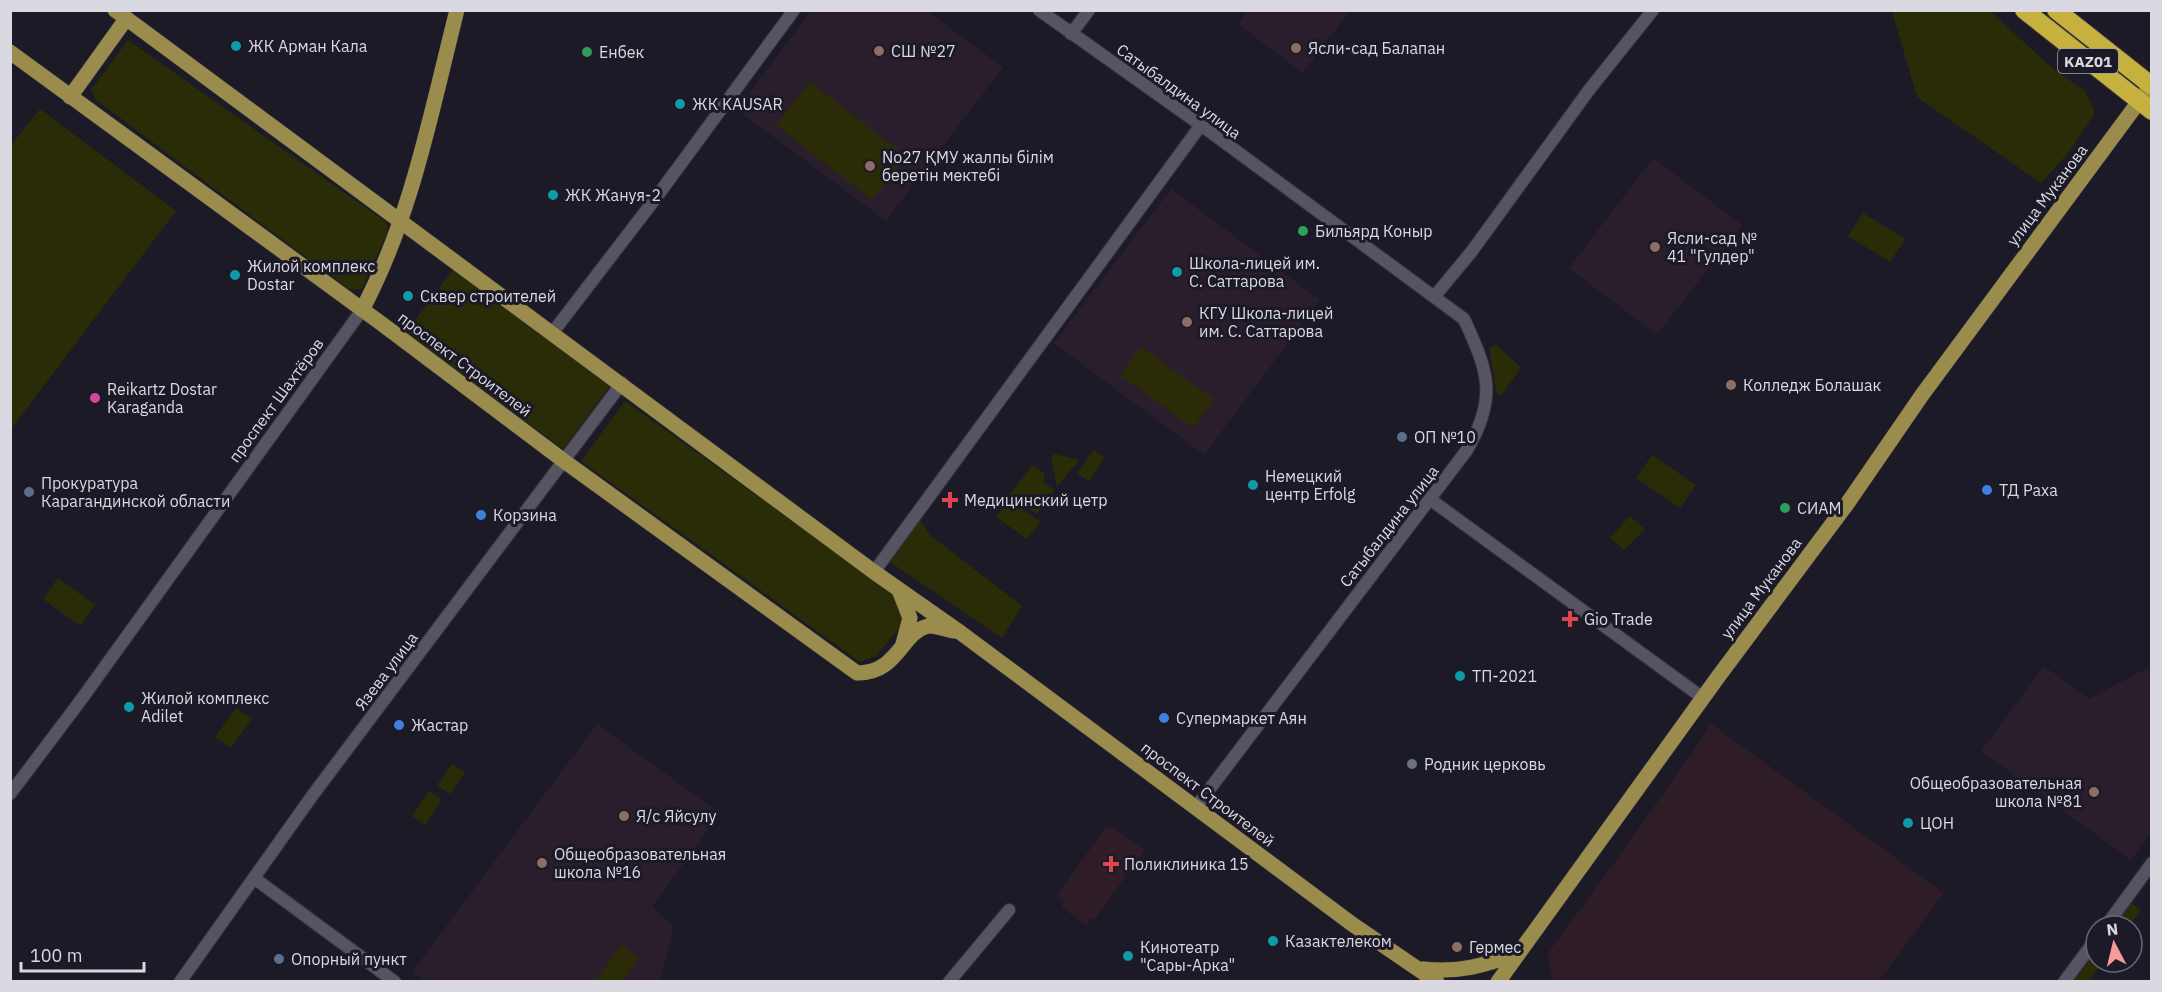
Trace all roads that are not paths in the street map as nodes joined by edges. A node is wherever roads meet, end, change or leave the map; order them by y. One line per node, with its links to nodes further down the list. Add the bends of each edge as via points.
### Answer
1 (457, 10): 15 (main road, проспект Шахтёров)
2 (794, 10): 18 (street)
3 (1039, 10): 9 (street, Сатыбалдина улица)
4 (1089, 10): 9 (street)
5 (1653, 10): 16 (street)
6 (2024, 10): 13 (highway, KАZ01)
7 (2056, 10): 11 (highway, KАZ01)
8 (120, 15): 12 (main road); 15 (main road, проспект Строителей)
9 (1071, 34): 14 (street, Сатыбалдина улица)
10 (10, 51): 12 (main road, проспект Строителей)
11 (2151, 85): 13 (main road, улица Муканова)
12 (70, 97): 17 (main road, проспект Строителей)
13 (2146, 106): 26 (main road, улица Муканова)
14 (1200, 124): 16 (street, Сатыбалдина улица); 22 (street)
15 (401, 221): 17 (main road, проспект Шахтёров, via 385,268); 18 (main road, проспект Строителей)
16 (1434, 297): 21 (street, Сатыбалдина улица, via 1464,319 1483,360 1488,394 1481,426)
17 (362, 310): 20 (main road, проспект Строителей); 27 (street, проспект Шахтёров)
18 (552, 332): 19 (main road, проспект Строителей)
19 (622, 383): 20 (street, Язева улица); 22 (main road, проспект Строителей)
20 (564, 461): 25 (main road, проспект Строителей, via 857,673 869,673 891,662); 30 (street, Язева улица)
21 (1431, 500): 26 (street); 28 (street, Сатыбалдина улица)
22 (874, 572): 23 (main road, проспект Строителей)
23 (899, 588): 24 (main road, проспект Строителей); 25 (main road, via 910,618)
24 (961, 633): 25 (main road, проспект Строителей, via 929,626 919,630); 28 (main road, проспект Строителей)
25 (901, 650)
26 (1703, 698): 33 (main road, улица Муканова)
27 (10, 794)
28 (1196, 807): 35 (main road, проспект Строителей)
29 (2151, 863): 32 (street)
30 (254, 878): 36 (street, Язева улица); 37 (street)
31 (1010, 910): 38 (street)
32 (2115, 914)
33 (1517, 953): 35 (main road, via 1479,968); 40 (main road, улица Муканова); 41 (main road)
34 (2084, 955): 42 (street)
35 (1421, 975): 39 (main road, проспект Строителей)
36 (180, 981)
37 (395, 981)
38 (949, 981)
39 (1437, 981)
40 (1498, 981)
41 (1511, 981)
42 (2064, 981)

